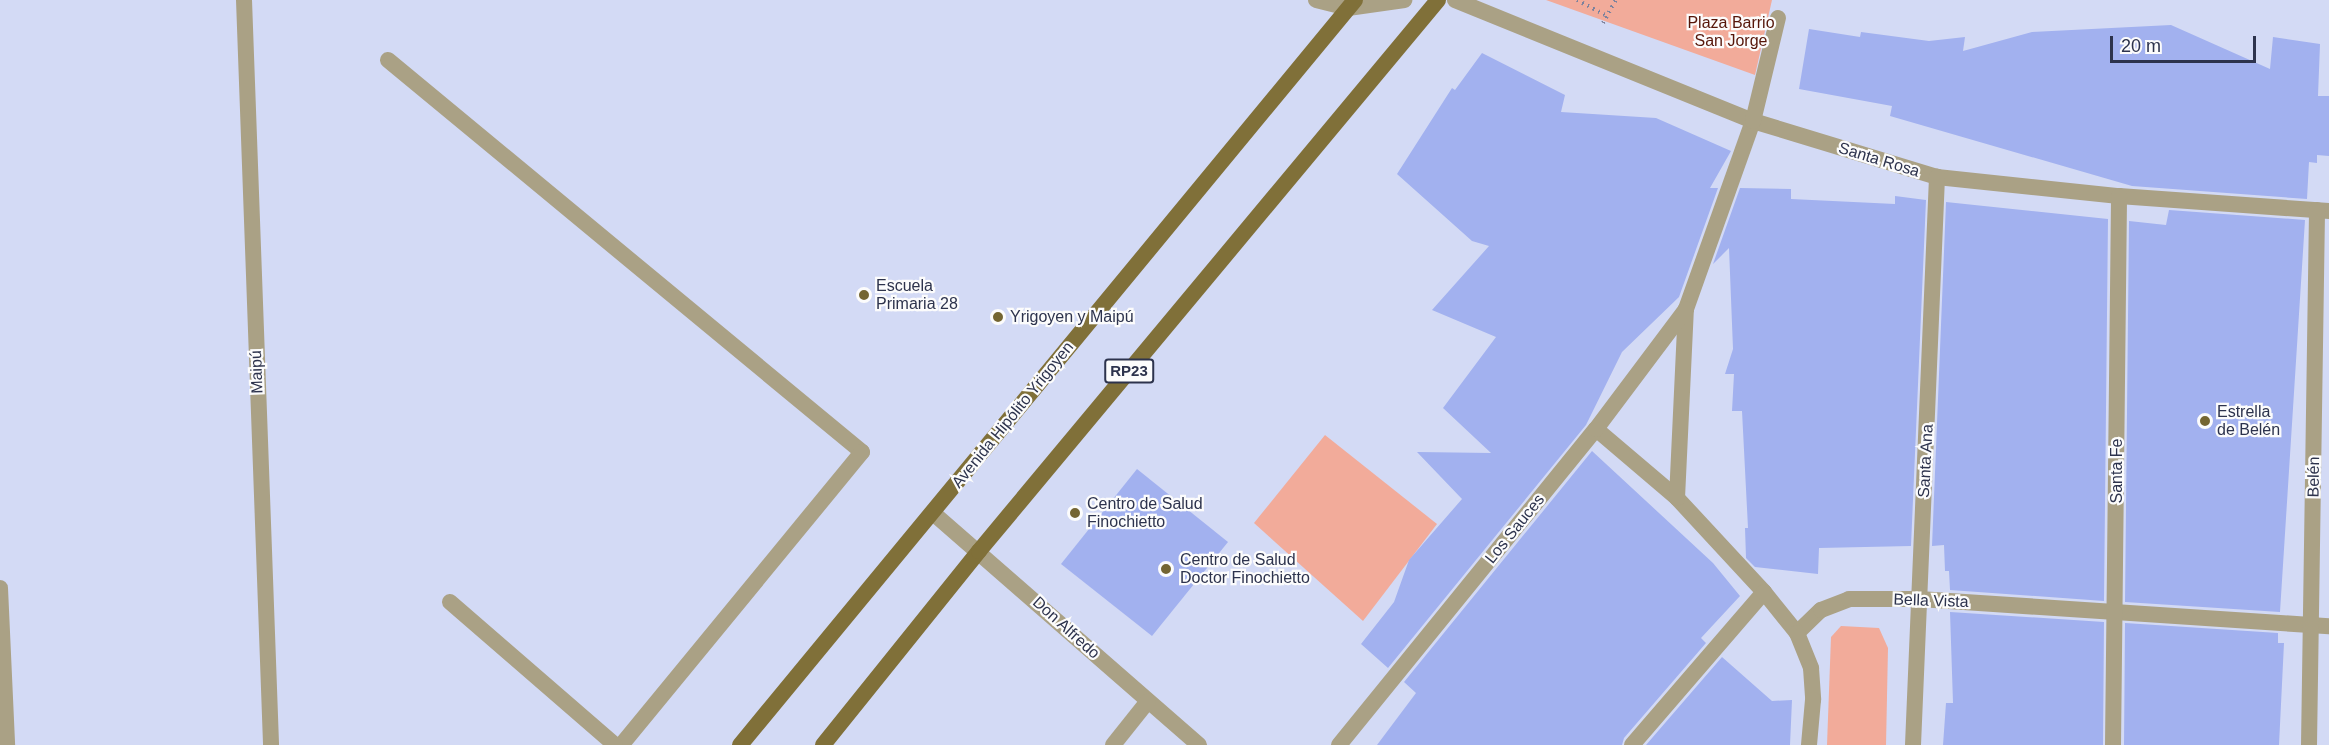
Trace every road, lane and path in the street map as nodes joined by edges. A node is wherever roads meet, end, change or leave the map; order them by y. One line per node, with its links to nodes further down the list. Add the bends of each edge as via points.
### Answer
1 (244, 0): 29 (street, Maipú)
2 (1316, 0): 7 (street)
3 (1404, 0): 7 (street)
4 (1438, 0): 19 (main road, RP23)
5 (1455, 0): 11 (street, Santa Rosa)
6 (1577, 0): 8 (path)
7 (1351, 4): 18 (main road, Avenida Hipólito Yrigoyen)
8 (1607, 16)
9 (1778, 18): 11 (street, Los Sauces)
10 (387, 60): 31 (street, via 862,452)
11 (1753, 121): 12 (street, Santa Rosa); 15 (street, Los Sauces)
12 (1937, 177): 13 (street, Santa Rosa); 22 (street, Santa Ana)
13 (2119, 196): 14 (street, Santa Rosa); 24 (street, Santa Fe)
14 (2323, 210): 25 (street, Belén)
15 (1686, 309): 16 (street, Los Sauces); 17 (street, Los Sauces)
16 (1596, 429): 17 (street); 36 (street, Los Sauces)
17 (1677, 498): 21 (street)
18 (933, 513): 19 (street, Don Alfredo); 32 (main road, Avenida Hipólito Yrigoyen)
19 (979, 551): 27 (street, Don Alfredo); 33 (main road, RP23)
20 (0, 588): 28 (street)
21 (1764, 592): 26 (street); 37 (street)
22 (1919, 599): 24 (street, Bella Vista); 26 (street, Bella Vista, via 1849,599 1821,610); 39 (street, Santa Ana)
23 (450, 602): 30 (street)
24 (2116, 612): 25 (street, Bella Vista); 40 (street, Santa Fe)
25 (2321, 625): 41 (street, Belén)
26 (1797, 633): 38 (street, via 1811,668)
27 (1148, 701): 34 (street); 35 (street, Don Alfredo)
28 (7, 745)
29 (271, 745)
30 (615, 745)
31 (621, 745)
32 (740, 745)
33 (824, 745)
34 (1113, 745)
35 (1199, 745)
36 (1339, 745)
37 (1632, 745)
38 (1809, 745)
39 (1913, 745)
40 (2113, 745)
41 (2309, 745)

